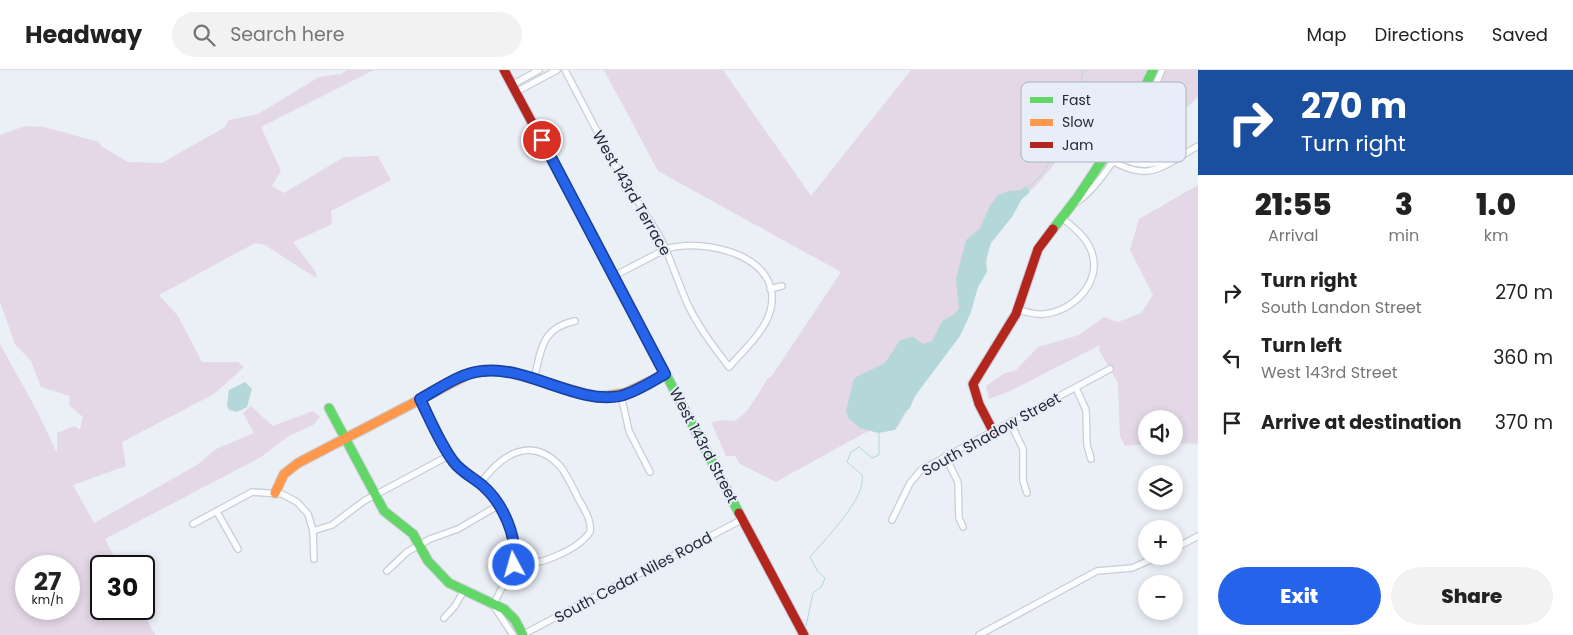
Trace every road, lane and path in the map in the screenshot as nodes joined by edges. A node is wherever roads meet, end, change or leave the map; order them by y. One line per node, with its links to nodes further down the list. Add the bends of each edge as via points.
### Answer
1 (504, 70): 9 (street, West 143rd Street)
2 (539, 70): 9 (street)
3 (557, 70): 9 (street)
4 (565, 70): 16 (street, West 143rd Terrace, via 606,150)
5 (1153, 70): 7 (street)
6 (1162, 70): 8 (street)
7 (1148, 82)
8 (1157, 82)
9 (514, 88): 17 (street, West 143rd Street)
10 (1198, 146): 11 (street)
11 (1186, 153)
12 (1105, 162): 15 (street)
13 (1119, 162): 14 (street, via 1132,171 1145,172 1160,169)
14 (1171, 162)
15 (1061, 218): 20 (street, via 1036,254); 20 (street, via 1080,233 1091,249 1094,268 1089,286 1076,301 1051,313)
16 (666, 249): 17 (street); 19 (street, via 693,244 728,250 758,268); 19 (street, West 143rd Terrace, via 693,315 729,367 766,322 772,305)
17 (614, 276): 23 (street, West 143rd Street)
18 (782, 286): 19 (street)
19 (770, 289)
20 (1018, 310): 30 (street, via 973,384)
21 (575, 321): 24 (street, via 555,327 548,334)
22 (1110, 369): 25 (street, South Shadow Street)
23 (665, 374): 26 (street); 42 (street, West 143rd Street)
24 (534, 380): 26 (street, via 598,397); 27 (street, via 496,370 473,372)
25 (1076, 388): 29 (street, South Shadow Street); 34 (street, via 1086,410 1087,445)
26 (621, 396): 35 (street, via 629,431)
27 (420, 399): 31 (street); 32 (street)
28 (329, 408): 31 (street)
29 (1010, 422): 30 (street, South Shadow Street); 37 (street, via 1023,449 1023,481)
30 (993, 431): 33 (street, South Shadow Street)
31 (345, 438): 38 (street, via 287,470); 39 (street)
32 (450, 456): 36 (street, via 457,466); 39 (street)
33 (945, 456): 43 (street, South Shadow Street, via 917,474); 45 (street, via 958,482 959,518)
34 (1091, 459)
35 (650, 472)
36 (480, 484): 40 (street); 52 (street, via 493,466 505,457 519,451 539,453 564,471 589,519 590,532 583,540 536,564)
37 (1027, 492)
38 (275, 493): 41 (street, via 252,492); 46 (street, via 297,502 308,514)
39 (374, 495): 46 (street, via 337,522); 48 (street, via 384,511 407,528)
40 (500, 505): 48 (street, via 458,529); 52 (street, via 515,553)
41 (217, 512): 44 (street); 50 (street)
42 (743, 519): 59 (street, South Cedar Niles Road); 60 (street, West 143rd Street)
43 (892, 520)
44 (193, 524)
45 (963, 526)
46 (313, 531): 51 (street)
47 (1198, 536): 49 (street)
48 (420, 544): 54 (street); 55 (street, via 434,568 449,584)
49 (1183, 544)
50 (238, 549)
51 (314, 559)
52 (514, 565): 56 (street)
53 (1139, 565): 61 (street, via 1097,571)
54 (387, 571)
55 (463, 592): 56 (street); 57 (street)
56 (493, 605): 58 (street); 59 (street, via 512,616)
57 (444, 618)
58 (514, 635)
59 (522, 635)
60 (804, 635)
61 (979, 635)

